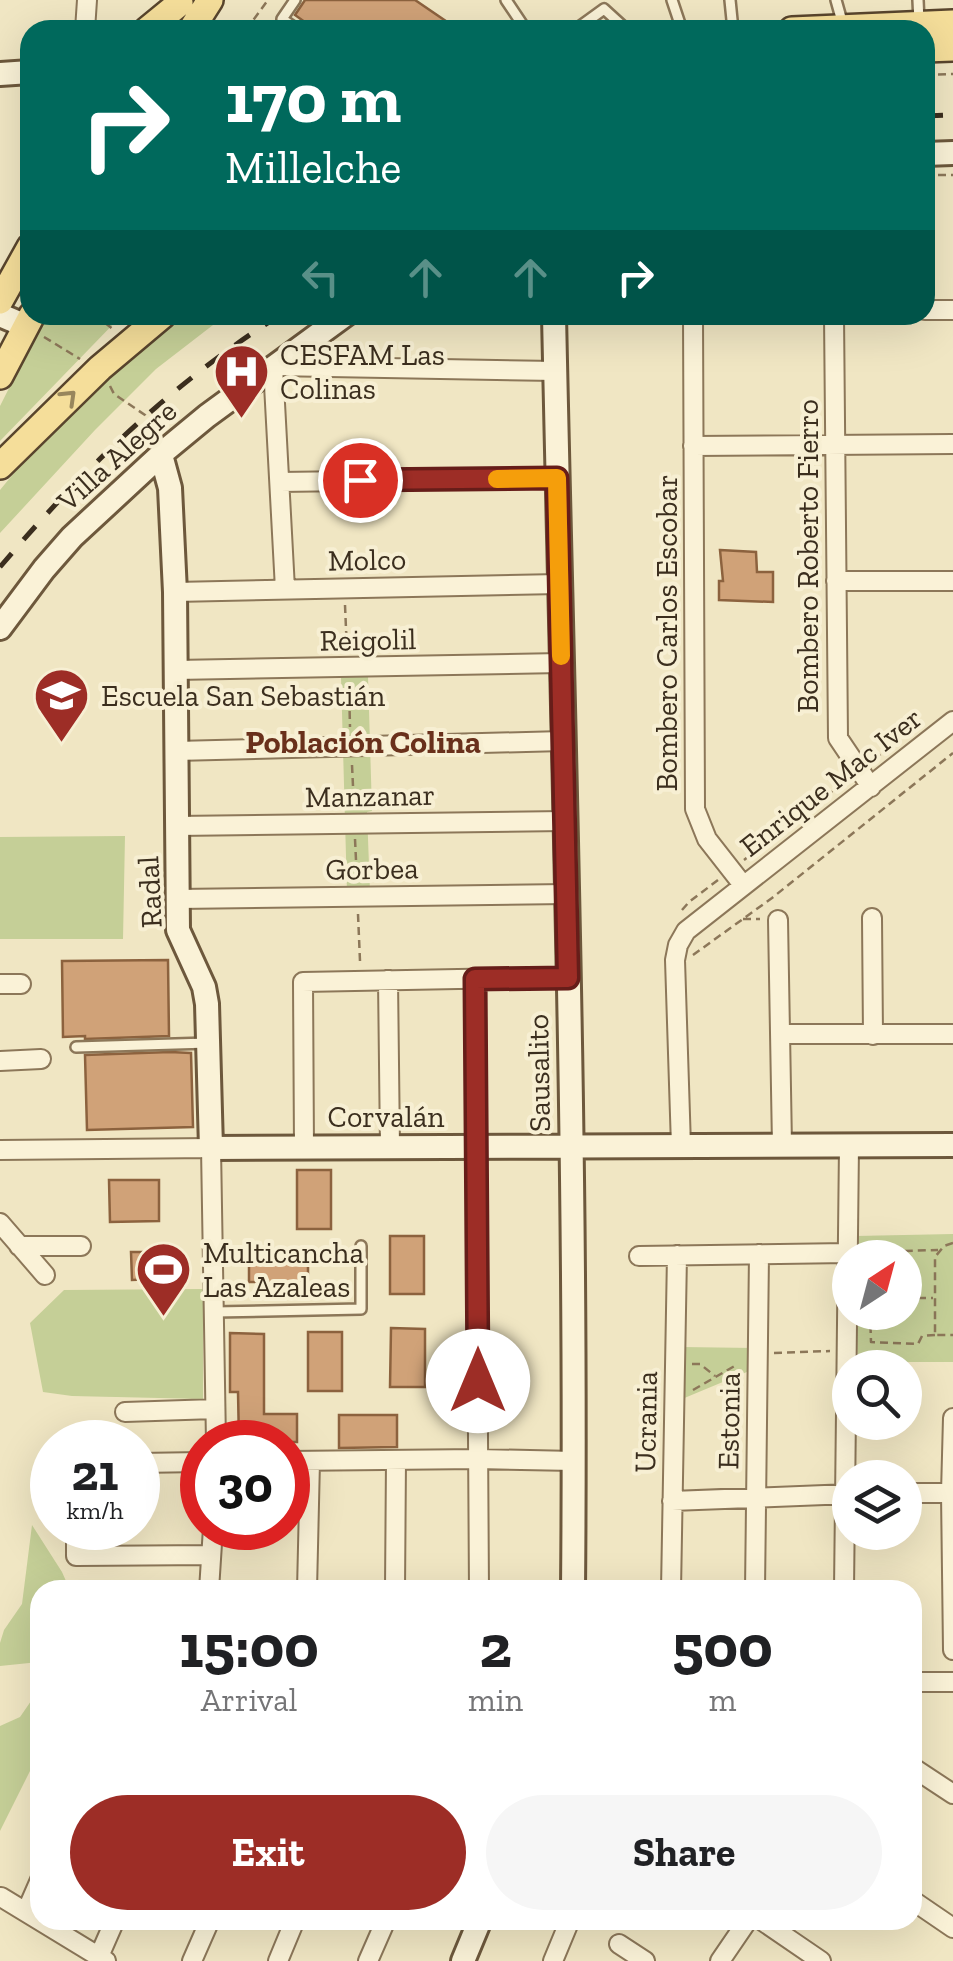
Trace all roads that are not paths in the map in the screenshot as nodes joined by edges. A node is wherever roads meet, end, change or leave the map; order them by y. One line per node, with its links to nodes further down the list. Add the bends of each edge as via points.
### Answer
1 (295, 0): 4 (lane)
2 (182, 2): 3 (main road)
3 (160, 20)
4 (285, 20)
5 (589, 20): 6 (lane, via 604,9)
6 (616, 20)
7 (20, 265): 8 (main road)
8 (0, 301)
9 (26, 325): 17 (main road)
10 (150, 325): 22 (main road, one-way to 10)
11 (330, 325): 15 (street, Villa Alegre)
12 (554, 325): 16 (street, Sausalito)
13 (693, 325): 20 (street, Bombero Carlos Escobar)
14 (834, 325): 19 (street, Bombero Roberto Fierro)
15 (273, 366): 16 (street); 21 (street, Villa Alegre); 24 (street)
16 (555, 370): 23 (street, Sausalito)
17 (0, 376)
18 (953, 444): 19 (street)
19 (835, 445): 20 (street); 26 (street, Bombero Roberto Fierro)
20 (693, 446): 39 (street, Bombero Carlos Escobar, via 695,808 708,839)
21 (161, 455): 29 (street, Radal, via 170,488); 30 (street, Villa Alegre, via 72,537)
22 (0, 466)
23 (557, 478): 24 (street); 27 (street, Sausalito)
24 (280, 482): 28 (street)
25 (953, 580): 26 (street)
26 (836, 581): 36 (street, Bombero Roberto Fierro, via 838,738)
27 (560, 584): 28 (street, Molco); 31 (street, Sausalito)
28 (286, 590): 29 (street, Molco)
29 (175, 592): 32 (street, Radal)
30 (0, 628)
31 (561, 664): 32 (street, Reigolil); 34 (street, Sausalito)
32 (176, 670): 35 (street, Radal)
33 (953, 721): 36 (street, Enrique Mac Iver)
34 (563, 742): 35 (street); 37 (street, Sausalito)
35 (176, 751): 38 (street, Radal)
36 (871, 787): 39 (street, Enrique Mac Iver)
37 (564, 820): 38 (street, Manzanar); 40 (street, Sausalito)
38 (177, 826): 41 (street, Radal)
39 (744, 885): 60 (street, via 678,945)
40 (566, 894): 41 (street, Gorbea); 44 (street, Sausalito)
41 (178, 899): 52 (street, Radal, via 178,930 204,987)
42 (872, 918): 50 (street)
43 (778, 920): 49 (street)
44 (568, 978): 45 (street); 59 (street, Sausalito)
45 (475, 979): 46 (street); 58 (street)
46 (388, 980): 62 (street, via 303,982); 63 (street)
47 (0, 984): 48 (street)
48 (21, 984)
49 (781, 1034): 50 (street); 57 (street)
50 (873, 1034): 51 (street)
51 (953, 1034)
52 (210, 1043): 53 (lane); 64 (street, Radal)
53 (76, 1047)
54 (41, 1059): 55 (street)
55 (0, 1061)
56 (953, 1144): 61 (street, Corvalán)
57 (782, 1145): 60 (street, Corvalán); 61 (street, Corvalán)
58 (476, 1146): 59 (street, Corvalán); 63 (street, Corvalán); 82 (street)
59 (571, 1146): 60 (street, Corvalán); 86 (street, Sausalito)
60 (681, 1146)
61 (850, 1146): 67 (street)
62 (304, 1147): 63 (street, Corvalán); 64 (street, Corvalán)
63 (390, 1147)
64 (211, 1148): 65 (street, Corvalán); 76 (street, Radal)
65 (0, 1150)
66 (0, 1224): 68 (street)
67 (855, 1240)
68 (19, 1246): 69 (street); 75 (street)
69 (81, 1246)
70 (361, 1246): 76 (lane, via 362,1309)
71 (676, 1254): 72 (street); 74 (street); 91 (street, Ucrania)
72 (759, 1254): 73 (street); 90 (street, Estonia)
73 (832, 1255)
74 (639, 1256)
75 (45, 1276)
76 (214, 1312): 78 (street, Radal)
77 (849, 1330): 84 (street)
78 (216, 1409): 79 (street); 81 (street, Radal)
79 (125, 1412)
80 (953, 1418): 88 (street)
81 (216, 1420)
82 (478, 1459): 83 (street); 86 (street); 100 (street)
83 (396, 1460): 85 (street); 99 (street)
84 (848, 1460)
85 (310, 1461)
86 (574, 1461): 101 (street, Sausalito)
87 (922, 1493): 88 (street)
88 (952, 1493): 105 (street)
89 (832, 1495): 90 (street)
90 (756, 1499): 91 (street); 103 (street, Estonia)
91 (672, 1501): 102 (street, Ucrania)
92 (76, 1550): 96 (street, via 76,1556)
93 (211, 1550): 96 (street)
94 (308, 1550): 98 (street)
95 (846, 1550): 104 (street)
96 (211, 1554): 97 (street)
97 (210, 1580)
98 (307, 1580)
99 (395, 1580)
100 (479, 1580)
101 (573, 1580)
102 (671, 1580)
103 (756, 1580)
104 (844, 1580)
105 (953, 1650)
106 (922, 1682): 107 (street)
107 (953, 1682)
108 (922, 1774): 109 (street)
109 (953, 1794)
110 (1, 1898): 113 (street)
111 (30, 1903): 113 (street)
112 (922, 1907): 115 (street)
113 (26, 1912): 114 (street)
114 (30, 1915)
115 (953, 1928)
116 (54, 1930): 126 (street)
117 (112, 1930): 126 (street)
118 (206, 1930): 127 (street)
119 (291, 1930): 128 (street)
120 (382, 1930): 129 (street)
121 (476, 1930): 130 (street)
122 (566, 1930): 131 (street)
123 (741, 1930): 133 (street)
124 (776, 1930): 134 (street)
125 (619, 1944): 132 (street)
126 (101, 1960)
127 (192, 1961)
128 (278, 1961)
129 (368, 1961)
130 (463, 1961)
131 (553, 1961)
132 (645, 1961)
133 (720, 1961)
134 (822, 1961)

